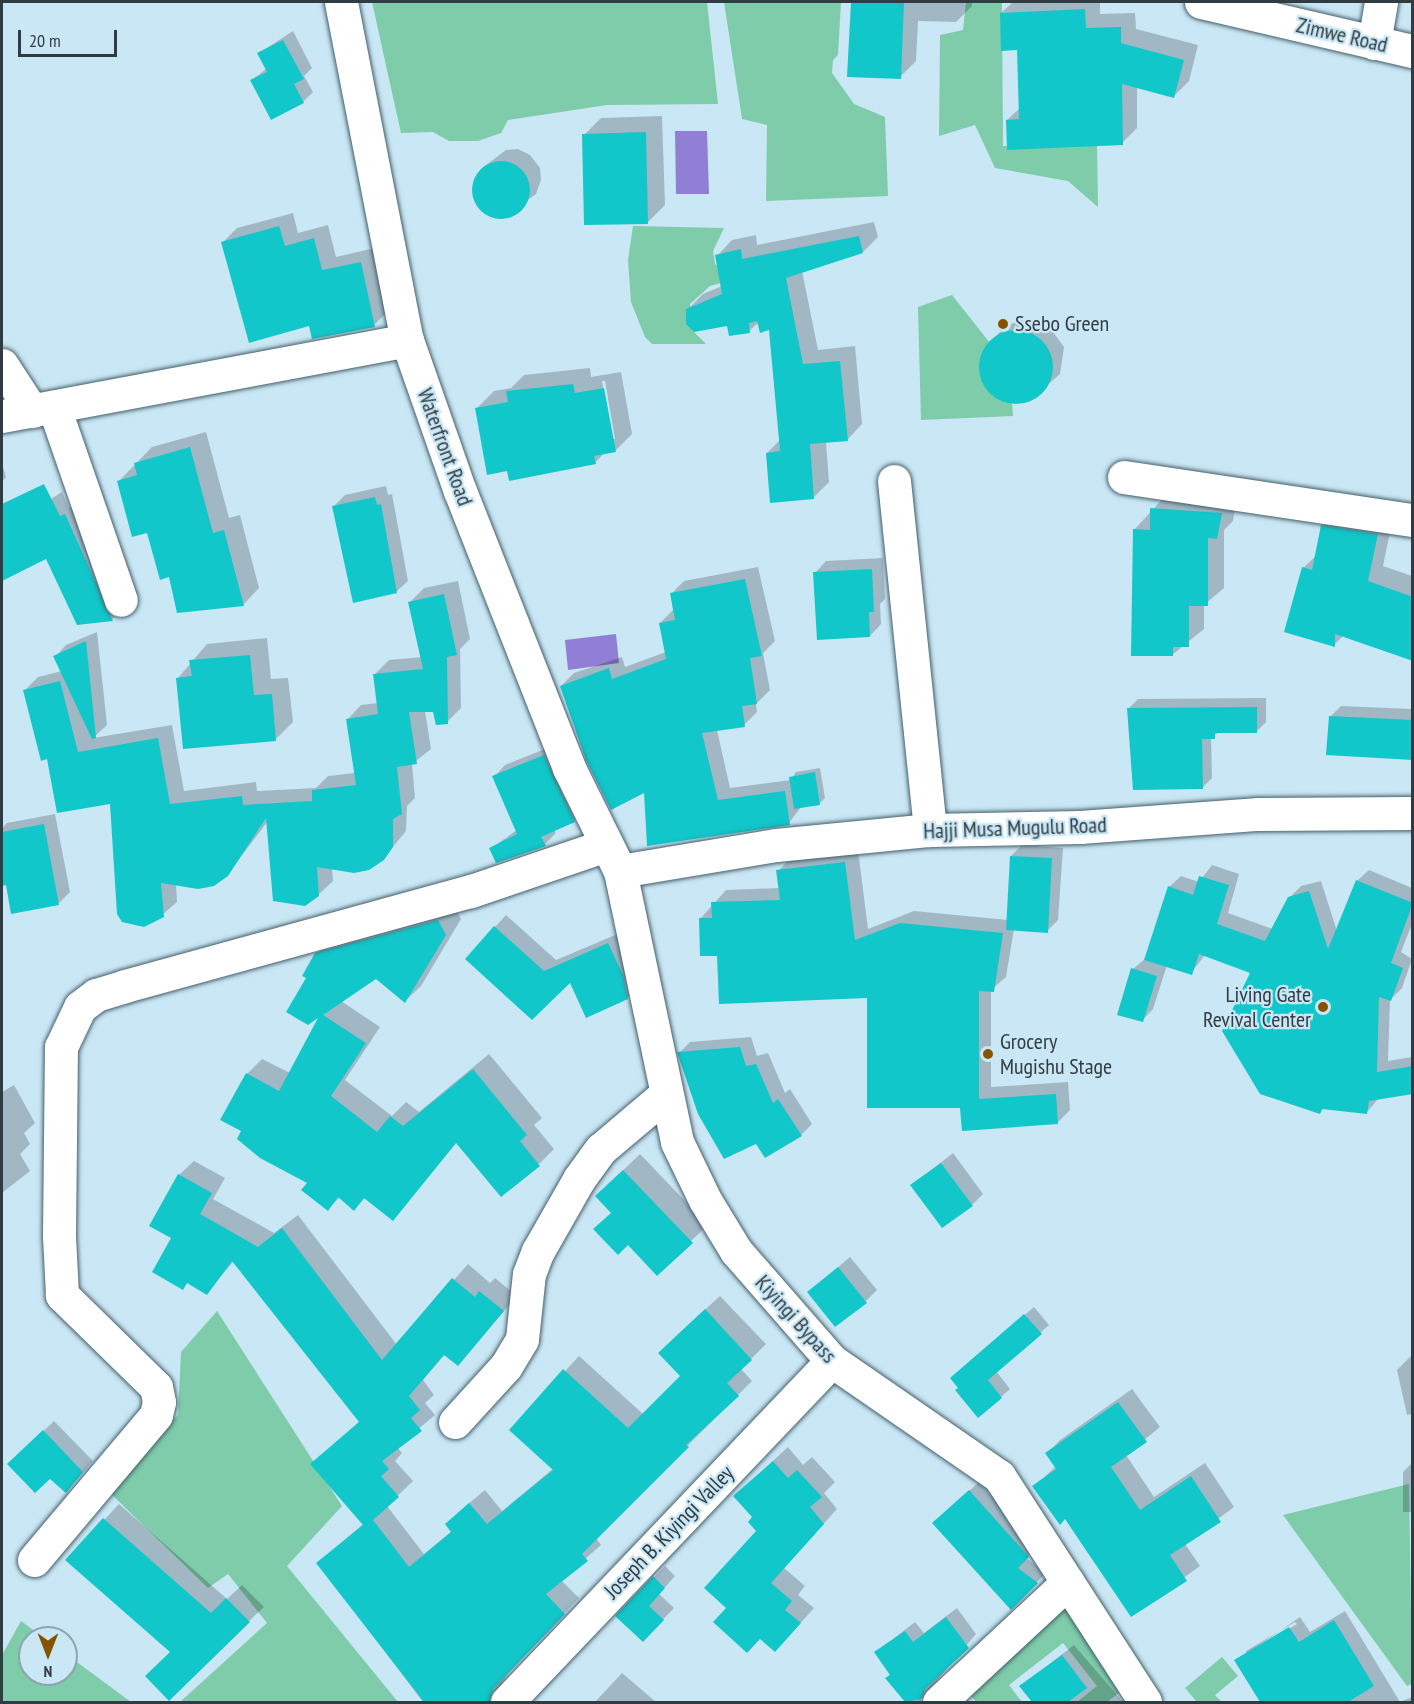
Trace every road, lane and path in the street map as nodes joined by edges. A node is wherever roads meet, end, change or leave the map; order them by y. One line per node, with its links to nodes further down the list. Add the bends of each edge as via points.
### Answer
1 (341, 2): 6 (street, Waterfront Road)
2 (1201, 2): 4 (street, Zimwe Road)
3 (1381, 2): 4 (street)
4 (1374, 43): 5 (street, Zimwe Road)
5 (1413, 51)
6 (407, 340): 8 (street); 15 (street, Waterfront Road, via 516,635 569,768)
7 (2, 365): 8 (street)
8 (29, 412): 12 (street)
9 (1124, 477): 11 (street)
10 (894, 481): 14 (street)
11 (1413, 520)
12 (121, 600)
13 (1413, 813): 14 (street, Hajji Musa Mugulu Road, via 1259,814 1080,827)
14 (930, 830): 15 (street, Hajji Musa Mugulu Road)
15 (613, 858): 16 (street, Kiyingi Bypass, via 638,939); 19 (street, Hajji Musa Mugulu Road, via 471,891 124,986 96,995 80,1007 61,1047 58,1236 62,1295 156,1387 159,1402 156,1415)
16 (666, 1095): 17 (street, Kiyingi Bypass, via 677,1142 736,1251); 18 (street, via 607,1142 579,1179 538,1251 529,1275 522,1340 506,1366)
17 (832, 1361): 20 (street, Kiyingi Bypass, via 999,1476); 21 (street, Joseph B. Kiyingi Valley)
18 (455, 1422)
19 (34, 1560)
20 (1068, 1582): 22 (street); 23 (street, Kiyingi Bypass)
21 (507, 1702)
22 (939, 1702)
23 (1145, 1702)

